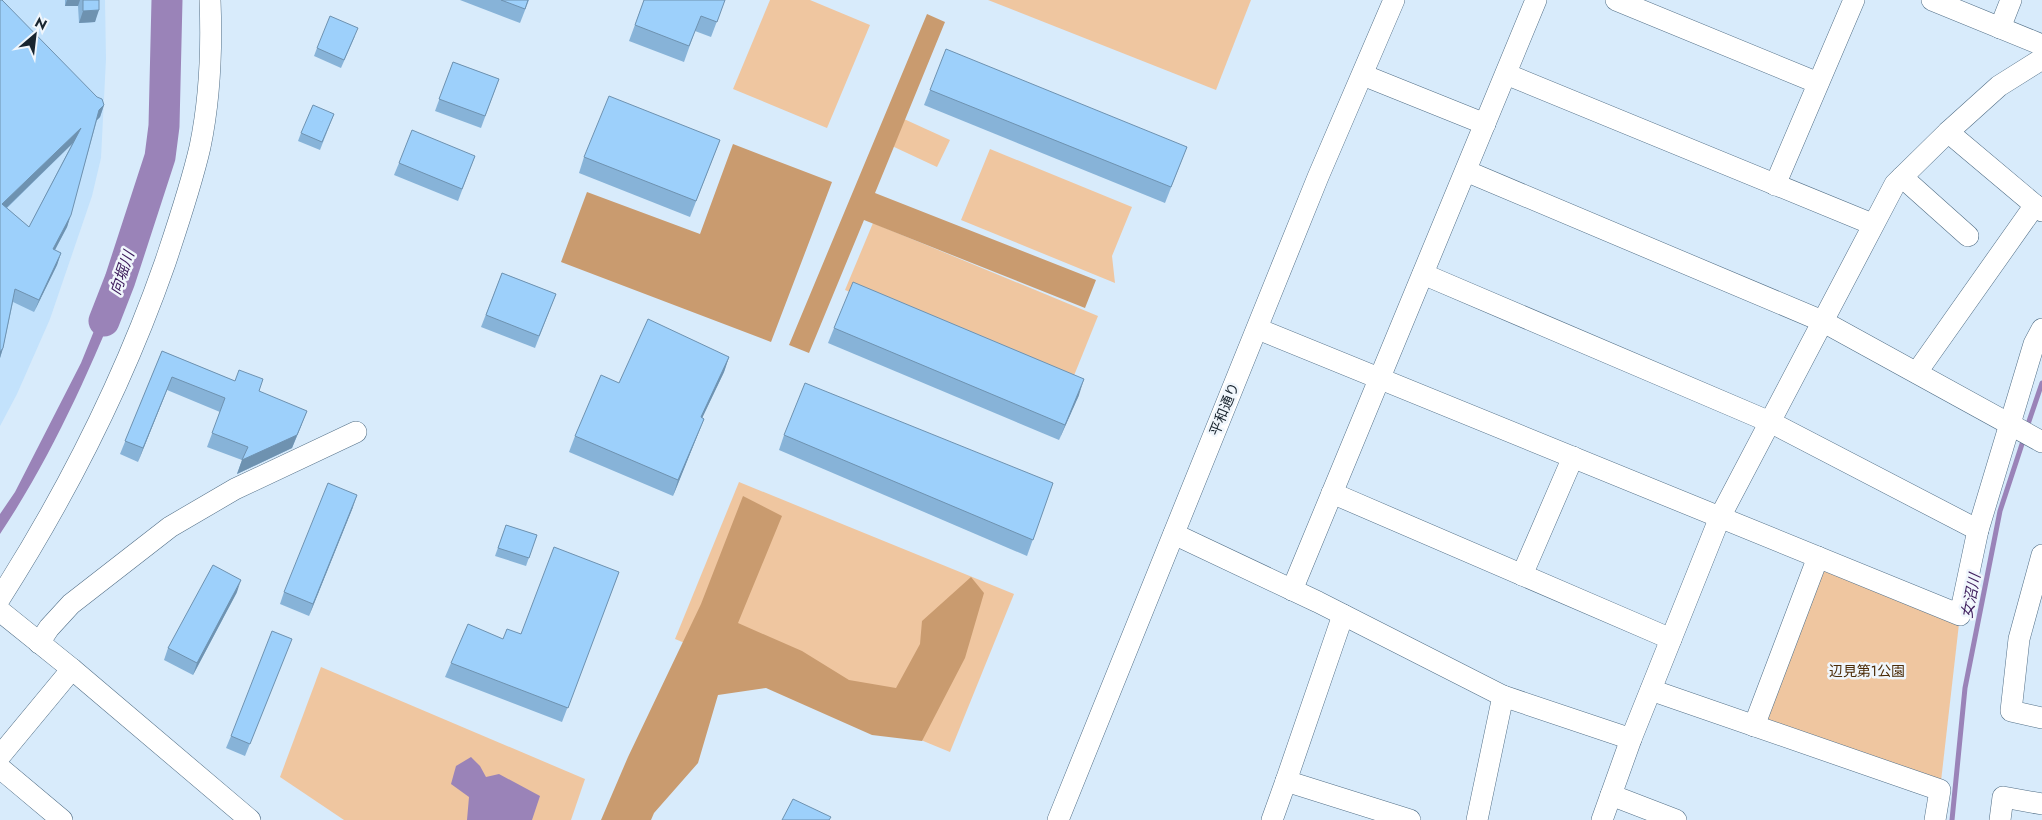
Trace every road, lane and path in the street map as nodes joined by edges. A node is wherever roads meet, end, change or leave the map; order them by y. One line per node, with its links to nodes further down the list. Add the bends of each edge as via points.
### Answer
1 (210, 0): 41 (street, via 207,97 200,146 184,207 147,314 82,454)
2 (1394, 0): 12 (street, 平和通り)
3 (1536, 0): 11 (street)
4 (1616, 0): 13 (street)
5 (1854, 0): 13 (street)
6 (1932, 0): 8 (street)
7 (2012, 0): 8 (street)
8 (2000, 28): 9 (street)
9 (2042, 45)
10 (2042, 59): 15 (street, via 2000,86)
11 (1506, 74): 14 (street); 18 (street)
12 (1363, 75): 14 (street); 24 (street, 平和通り)
13 (1818, 83): 18 (street)
14 (1485, 124): 16 (street)
15 (1948, 132): 17 (street); 19 (street)
16 (1466, 171): 22 (street); 23 (street)
17 (1902, 177): 20 (street); 21 (street)
18 (1775, 184): 20 (street)
19 (2038, 208): 26 (street)
20 (1872, 224): 23 (street)
21 (1968, 236)
22 (1423, 274): 27 (street); 28 (street)
23 (1822, 321): 26 (street); 28 (street)
24 (1258, 329): 27 (street); 36 (street, 平和通り)
25 (2042, 329): 29 (street, via 2034,344)
26 (1917, 372): 29 (street)
27 (1380, 378): 32 (street); 33 (street)
28 (1770, 422): 34 (street); 35 (street)
29 (2010, 423): 31 (street); 35 (street)
30 (356, 432): 45 (street, via 235,489 170,527 71,604)
31 (2042, 442)
32 (1573, 458): 34 (street); 39 (street)
33 (1332, 494): 39 (street); 40 (street)
34 (1720, 517): 38 (street); 44 (street)
35 (1978, 530): 38 (street, via 1960,615)
36 (1174, 534): 40 (street); 59 (street, 平和通り)
37 (2042, 555): 49 (street, via 2019,639 2011,711)
38 (1818, 557): 50 (street)
39 (1522, 575): 44 (street)
40 (1292, 590): 43 (street)
41 (0, 598)
42 (0, 611): 45 (street)
43 (1343, 615): 48 (street); 54 (street)
44 (1671, 639): 47 (street)
45 (39, 643): 46 (street)
46 (72, 668): 52 (street); 58 (street)
47 (1651, 690): 50 (street); 51 (street)
48 (1503, 696): 51 (street); 62 (street)
49 (2042, 718)
50 (1754, 726): 65 (street, via 1940,790)
51 (1632, 739): 55 (street)
52 (0, 756)
53 (0, 768): 57 (street)
54 (1286, 780): 60 (street); 61 (street)
55 (1611, 795): 63 (street); 64 (street)
56 (2042, 804): 66 (street, via 2004,797)
57 (62, 820)
58 (250, 820)
59 (1058, 820)
60 (1272, 820)
61 (1410, 820)
62 (1477, 820)
63 (1602, 820)
64 (1676, 820)
65 (1935, 820)
66 (2000, 820)

